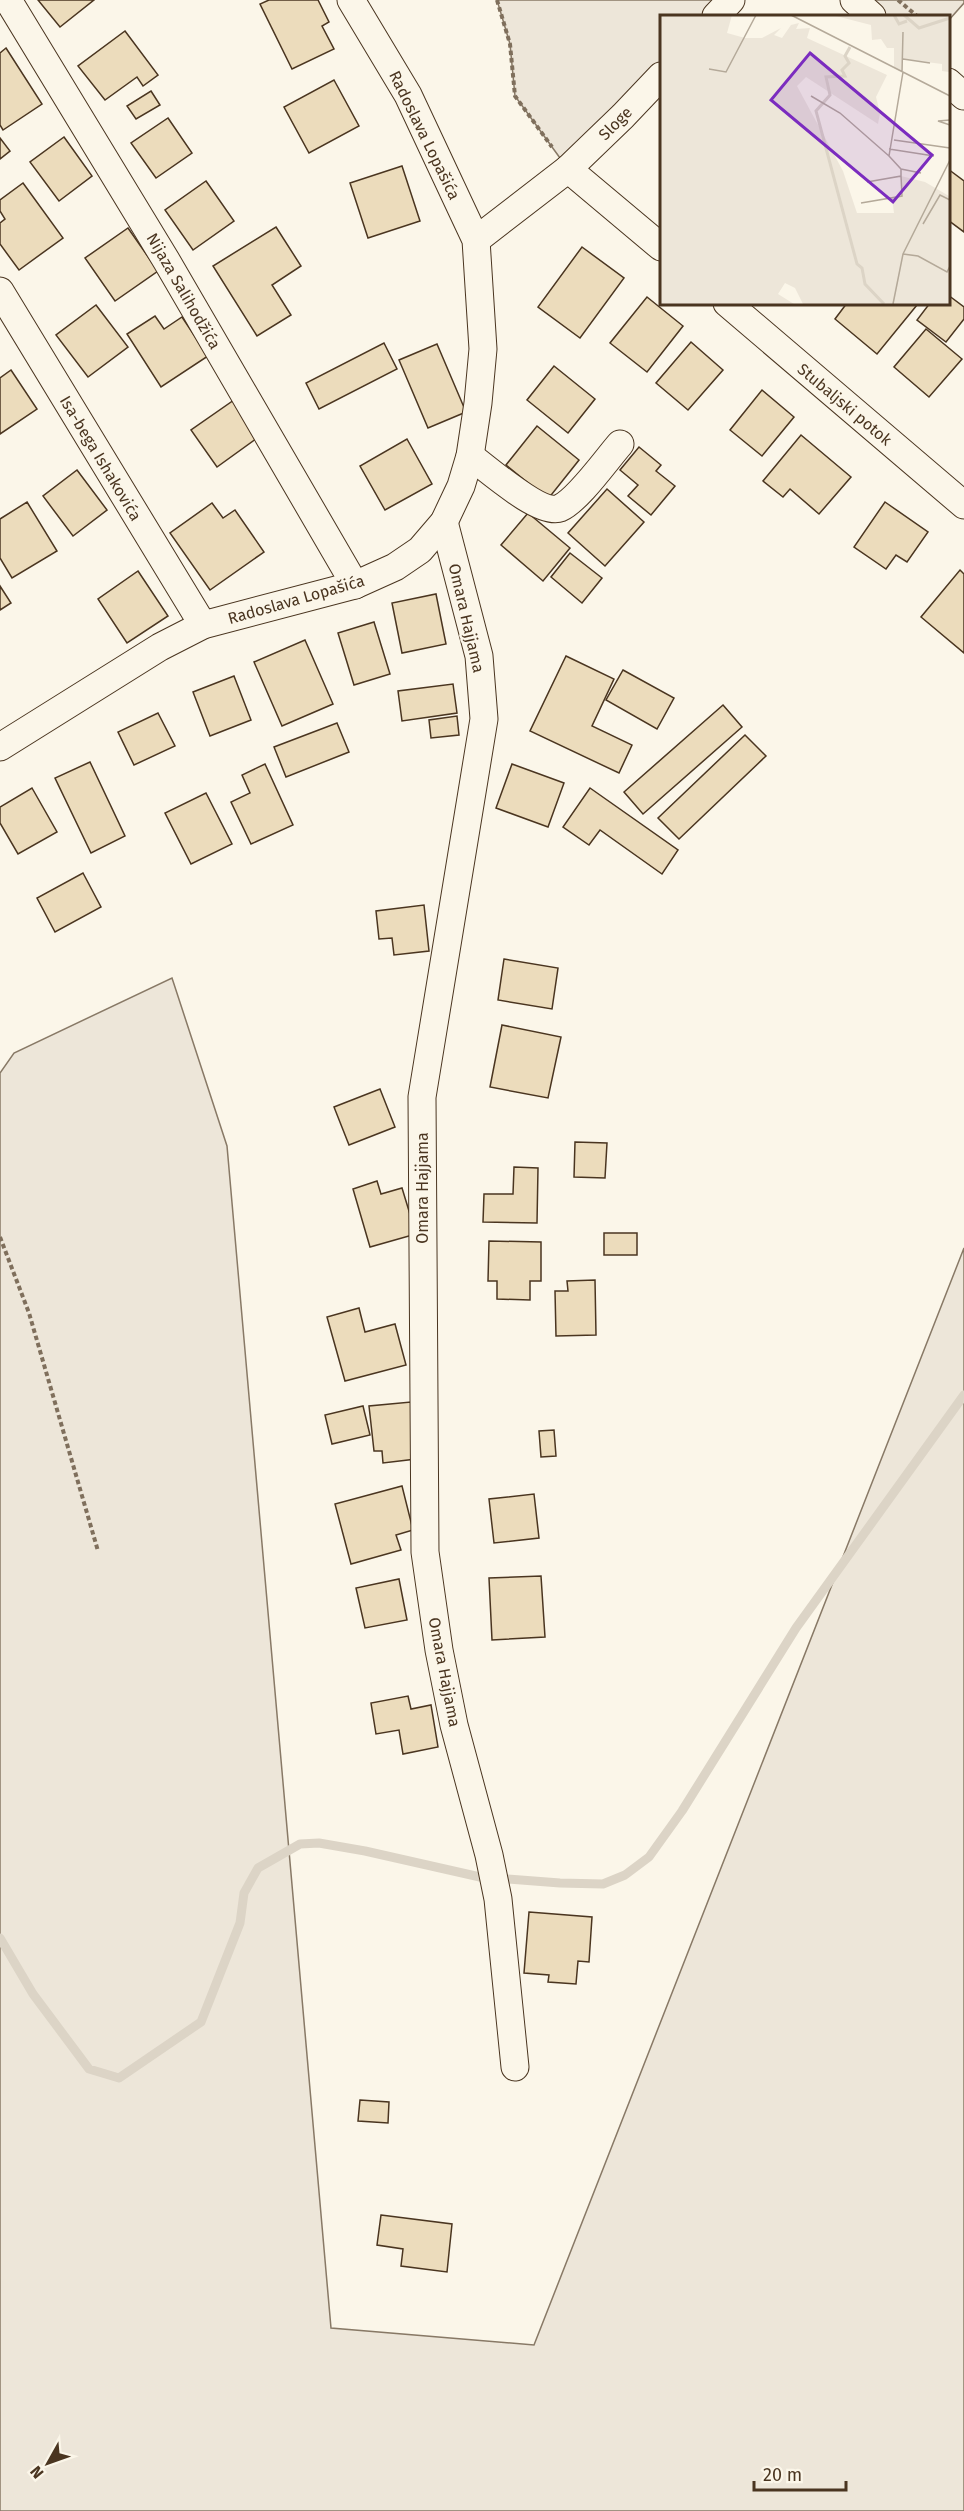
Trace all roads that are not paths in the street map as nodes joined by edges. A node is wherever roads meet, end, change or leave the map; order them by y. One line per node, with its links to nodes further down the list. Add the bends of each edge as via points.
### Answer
1 (8, 0): 19 (street, Nijaza Salihodžića, via 166,260)
2 (351, 0): 11 (street, Radoslava Lopašića, via 408,95)
3 (732, 0): 5 (street)
4 (854, 0): 6 (street)
5 (717, 15)
6 (871, 15)
7 (660, 77): 10 (street, Sloge)
8 (949, 83): 9 (street)
9 (964, 96)
10 (568, 169): 11 (street); 12 (street)
11 (476, 240): 16 (street, Radoslava Lopašića, via 483,349)
12 (660, 246)
13 (0, 291): 20 (street, Isa-bega Ishakovića)
14 (728, 304): 17 (street, Stubaljski potok)
15 (620, 444): 16 (street, via 571,501 558,509 531,501)
16 (470, 456): 18 (street, Radoslava Lopašića)
17 (964, 505)
18 (444, 522): 19 (street, Radoslava Lopašića, via 420,550 395,567); 22 (street, Omara Hajjama, via 479,656 484,719 422,1097 425,1552 454,1725 498,1899)
19 (355, 585): 20 (street, Radoslava Lopašića)
20 (202, 625): 21 (street, Radoslava Lopašića)
21 (0, 747)
22 (515, 2067)

